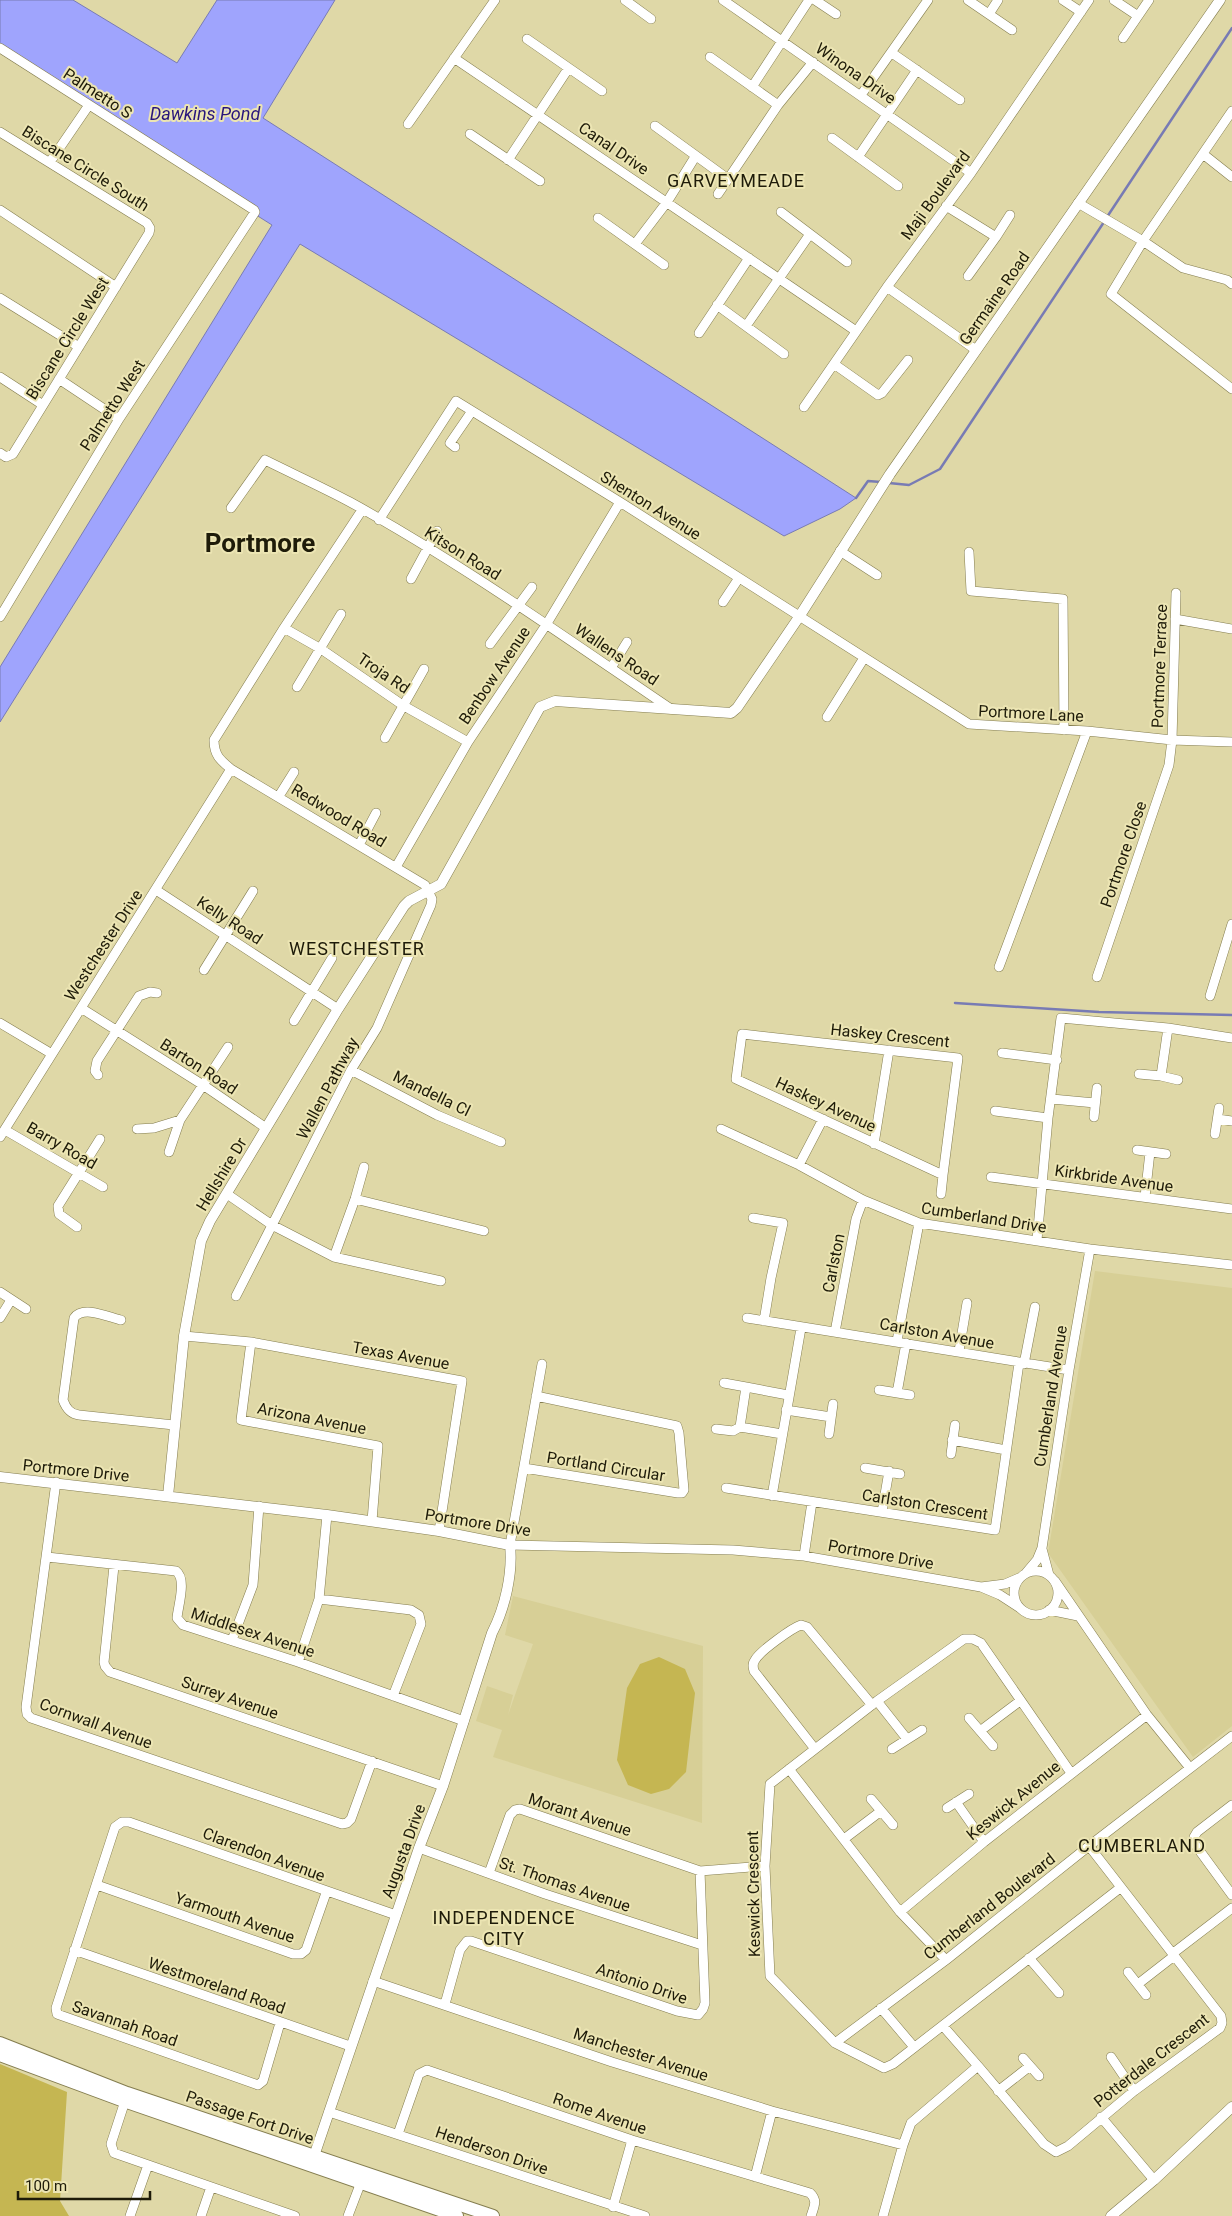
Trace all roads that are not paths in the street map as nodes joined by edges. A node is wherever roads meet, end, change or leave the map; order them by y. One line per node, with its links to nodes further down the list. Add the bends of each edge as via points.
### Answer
1 (495, 0): 27 (street)
2 (625, 0): 19 (street)
3 (723, 0): 14 (street, Winona Drive)
4 (809, 0): 23 (street)
5 (816, 0): 16 (street)
6 (928, 0): 25 (street)
7 (968, 0): 17 (street)
8 (998, 0): 17 (street)
9 (1063, 0): 15 (street)
10 (1089, 0): 15 (street, Maji Boulevard)
11 (1114, 0): 18 (street)
12 (1149, 0): 18 (street)
13 (1220, 0): 57 (street, Germaine Road)
14 (735, 4): 23 (street, Winona Drive)
15 (1081, 12): 50 (street, Maji Boulevard)
16 (836, 14)
17 (989, 14): 20 (street)
18 (1138, 16): 21 (street)
19 (651, 19)
20 (1012, 30)
21 (1123, 38)
22 (526, 39): 29 (street)
23 (782, 40): 28 (street, Winona Drive); 31 (street)
24 (0, 48): 35 (street, Palmetto S)
25 (892, 53): 30 (street); 33 (street)
26 (710, 57): 31 (street)
27 (454, 58): 39 (street, Canal Drive); 40 (street)
28 (813, 62): 33 (street, Winona Drive); 36 (street)
29 (568, 69): 32 (street); 39 (street)
30 (917, 70): 34 (street); 38 (street)
31 (752, 87): 36 (street)
32 (602, 91)
33 (862, 96): 38 (street, Winona Drive)
34 (960, 100)
35 (89, 105): 49 (street); 60 (street, Palmetto S)
36 (778, 105): 52 (street)
37 (1232, 111): 45 (street)
38 (888, 114): 46 (street); 50 (street, Winona Drive)
39 (538, 115): 48 (street); 56 (street, Canal Drive)
40 (408, 124)
41 (655, 126): 47 (street)
42 (0, 132): 49 (street, Biscane Circle South)
43 (470, 134): 48 (street)
44 (832, 138): 46 (street)
45 (1203, 154): 51 (street); 67 (street)
46 (858, 156): 54 (street)
47 (695, 157): 52 (street); 56 (street)
48 (508, 160): 53 (street)
49 (50, 162): 64 (street, Biscane Circle South, via 147,223)
50 (971, 173): 58 (street, Maji Boulevard)
51 (1232, 177)
52 (728, 179): 55 (street)
53 (540, 181)
54 (898, 186)
55 (718, 194)
56 (667, 202): 68 (street); 69 (street, Canal Drive)
57 (1078, 203): 67 (street); 83 (street, Germaine Road)
58 (946, 206): 66 (street); 76 (street, Maji Boulevard)
59 (0, 210): 75 (street)
60 (255, 212): 93 (street, Palmetto West)
61 (781, 212): 65 (street)
62 (1010, 215): 66 (street)
63 (598, 218): 68 (street)
64 (149, 233): 75 (street, Biscane Circle West)
65 (810, 234): 70 (street); 73 (street)
66 (996, 236): 72 (street)
67 (1143, 241): 74 (street, via 1183,268); 89 (street, via 1111,294)
68 (635, 244): 71 (street)
69 (749, 258): 73 (street, Canal Drive); 78 (street)
70 (847, 262)
71 (664, 265)
72 (968, 276)
73 (778, 278): 79 (street); 80 (street, Canal Drive)
74 (1232, 284)
75 (116, 287): 82 (street, Biscane Circle West)
76 (887, 287): 80 (street, Maji Boulevard); 83 (street)
77 (0, 298): 82 (street)
78 (717, 305): 79 (street); 81 (street)
79 (746, 326): 84 (street)
80 (856, 331): 86 (street, Maji Boulevard)
81 (699, 333)
82 (79, 347): 88 (street, Biscane Circle West)
83 (976, 350): 102 (street, Germaine Road, via 869,504)
84 (784, 354)
85 (908, 360): 86 (street, via 878,395)
86 (834, 364): 91 (street, Maji Boulevard)
87 (0, 377): 90 (street)
88 (59, 380): 90 (street, Biscane Circle West); 93 (street)
89 (1232, 389)
90 (43, 405): 95 (street, Biscane Circle West, via 12,454)
91 (804, 407)
92 (472, 411): 94 (street, via 450,443); 96 (street, Shenton Avenue); 99 (street, Shenton Avenue, via 456,401)
93 (118, 419): 112 (street, Palmetto West)
94 (455, 447)
95 (5, 455)
96 (620, 502): 105 (street, Shenton Avenue); 115 (street, Benbow Avenue)
97 (231, 508): 98 (street, Kitson Road, via 265,460)
98 (362, 510): 99 (street, Kitson Road); 116 (street, Redwood Road)
99 (379, 520): 101 (street, Kitson Road)
100 (437, 531): 101 (street)
101 (427, 548): 106 (street); 110 (street, Kitson Road)
102 (840, 552): 104 (street); 113 (street, Germaine Road)
103 (969, 552): 128 (street, via 971,591 1063,599)
104 (877, 575)
105 (739, 578): 109 (street); 113 (street, Shenton Avenue)
106 (411, 579)
107 (532, 587): 110 (street)
108 (1176, 593): 114 (street, Portmore Terrace)
109 (723, 602)
110 (518, 605): 115 (street, Kitson Road); 119 (street)
111 (342, 614): 120 (street)
112 (0, 617)
113 (799, 618): 121 (street, Portmore Lane); 126 (street, via 731,713)
114 (1175, 619): 117 (street); 131 (street, Portmore Terrace)
115 (546, 625): 122 (street, Wallens Road); 132 (street, Benbow Avenue)
116 (284, 628): 120 (street, Troja Rd); 134 (street, Redwood Road, via 214,740 214,751)
117 (1232, 629)
118 (627, 642): 122 (street)
119 (490, 644)
120 (321, 649): 124 (street); 125 (street, Troja Rd)
121 (864, 658): 127 (street); 128 (street, Portmore Lane, via 969,724)
122 (610, 668): 126 (street, Wallens Road)
123 (424, 669): 125 (street)
124 (296, 687)
125 (404, 706): 130 (street); 132 (street, Troja Rd)
126 (671, 709): 142 (street, via 555,701 540,707 441,884)
127 (828, 717)
128 (1064, 730): 129 (street, Portmore Lane)
129 (1087, 731): 131 (street, Portmore Lane); 146 (street)
130 (385, 738)
131 (1172, 740): 133 (street, Portmore Lane); 148 (street, Portmore Close, via 1169,765)
132 (468, 742): 139 (street, Benbow Avenue)
133 (1232, 742)
134 (231, 769): 136 (street, Redwood Road); 140 (street, Westchester Drive)
135 (294, 772): 136 (street)
136 (279, 796): 138 (street, Redwood Road)
137 (376, 813): 138 (street)
138 (360, 845): 139 (street, Redwood Road)
139 (396, 867): 142 (street, Redwood Road)
140 (156, 890): 144 (street, Kelly Road); 152 (street, Westchester Drive)
141 (253, 891): 144 (street)
142 (429, 891): 153 (street, Hellshire Dr, via 404,906); 165 (street, Wallen Pathway, via 431,905 378,1028)
143 (1232, 924): 151 (street)
144 (225, 934): 147 (street); 149 (street, Kelly Road)
145 (332, 958): 149 (street)
146 (999, 967)
147 (204, 970)
148 (1097, 977)
149 (313, 992): 153 (street, Kelly Road); 154 (street)
150 (157, 993): 157 (street, via 139,996)
151 (1210, 996)
152 (81, 1008): 157 (street, Barton Road); 163 (street, Westchester Drive)
153 (338, 1009): 182 (street, Hellshire Dr)
154 (294, 1021)
155 (0, 1023): 163 (street)
156 (1168, 1028): 159 (street); 164 (street, via 1061,1018); 168 (street)
157 (115, 1031): 167 (street, via 95,1066); 170 (street, Barton Road)
158 (742, 1034): 161 (street, Haskey Crescent); 180 (street, Haskey Avenue, via 736,1079)
159 (1232, 1038)
160 (228, 1046): 170 (street)
161 (889, 1050): 189 (street); 197 (street, Haskey Crescent, via 958,1058)
162 (1002, 1053): 164 (street)
163 (52, 1054): 185 (street, Westchester Drive)
164 (1056, 1060): 172 (street)
165 (351, 1070): 188 (street, Mandella Cl); 209 (street, Wallen Pathway)
166 (1139, 1074): 168 (street)
167 (98, 1075)
168 (1161, 1076): 169 (street)
169 (1178, 1080)
170 (203, 1085): 179 (street); 182 (street, Barton Road)
171 (1096, 1088): 173 (street)
172 (1052, 1099): 173 (street); 177 (street)
173 (1095, 1103): 176 (street)
174 (1219, 1108): 178 (street)
175 (995, 1111): 177 (street)
176 (1094, 1116)
177 (1048, 1118): 199 (street)
178 (1218, 1119): 181 (street); 186 (street)
179 (180, 1120): 183 (street, via 154,1128); 191 (street)
180 (823, 1120): 189 (street, Haskey Avenue); 194 (street)
181 (1232, 1121)
182 (266, 1128): 201 (street, Hellshire Dr)
183 (137, 1129)
184 (721, 1129): 194 (street, Cumberland Drive)
185 (2, 1133): 196 (street, Barry Road)
186 (1215, 1134)
187 (100, 1139): 196 (street)
188 (501, 1142)
189 (874, 1144): 197 (street, Haskey Avenue)
190 (1137, 1150): 192 (street)
191 (169, 1152)
192 (1150, 1152): 193 (street); 203 (street)
193 (1166, 1154)
194 (799, 1165): 205 (street, Cumberland Drive)
195 (364, 1167): 204 (street)
196 (78, 1173): 200 (street, Barry Road); 210 (street, via 58,1209 59,1214)
197 (943, 1175): 202 (street, Haskey Crescent)
198 (991, 1177): 199 (street, Kirkbride Avenue)
199 (1043, 1184): 203 (street, Kirkbride Avenue); 212 (street)
200 (103, 1187)
201 (227, 1194): 209 (street); 229 (street, Hellshire Dr, via 201,1241)
202 (941, 1194)
203 (1146, 1197): 206 (street, Kirkbride Avenue)
204 (355, 1199): 211 (street); 214 (street)
205 (863, 1200): 208 (street, Cumberland Drive); 228 (street, Carlston, via 856,1220)
206 (1232, 1209)
207 (753, 1218): 226 (street, via 784,1224)
208 (918, 1223): 212 (street, Cumberland Drive); 231 (street)
209 (272, 1225): 214 (street); 218 (street, Wallen Pathway)
210 (77, 1227)
211 (484, 1231)
212 (1037, 1240): 213 (street, Cumberland Drive)
213 (1090, 1249): 215 (street, Cumberland Drive); 235 (street, Cumberland Avenue)
214 (334, 1257): 216 (street)
215 (1232, 1265)
216 (441, 1280)
217 (0, 1292): 219 (street)
218 (236, 1296)
219 (11, 1300): 222 (street); 223 (street)
220 (967, 1303): 232 (street)
221 (1035, 1307): 233 (street, Carlston Crescent)
222 (26, 1309)
223 (0, 1318)
224 (747, 1318): 226 (street, Carlston Avenue)
225 (121, 1320): 246 (street, via 85,1311 74,1318 63,1400 65,1406 79,1415)
226 (764, 1321): 227 (street, Carlston Avenue)
227 (801, 1328): 228 (street, Carlston Avenue); 240 (street)
228 (835, 1332): 231 (street, Carlston Avenue)
229 (184, 1336): 230 (street, Texas Avenue); 246 (street, Hellshire Dr)
230 (251, 1342): 268 (street, Arizona Avenue, via 242,1420 378,1446); 269 (street, Texas Avenue, via 462,1381)
231 (902, 1342): 232 (street, Carlston Avenue); 239 (street)
232 (959, 1351): 233 (street, Carlston Avenue)
233 (1022, 1363): 235 (street, Carlston Avenue); 253 (street, Carlston Crescent)
234 (542, 1364): 242 (street)
235 (1069, 1370): 271 (street, Cumberland Avenue)
236 (724, 1383): 237 (street)
237 (746, 1387): 240 (street); 248 (street)
238 (879, 1390): 239 (street)
239 (897, 1393): 241 (street)
240 (788, 1395): 244 (street)
241 (910, 1395)
242 (536, 1396): 255 (street); 255 (street, Portland Circular, via 676,1426 684,1490 678,1493)
243 (833, 1404): 245 (street)
244 (786, 1410): 245 (street); 250 (street)
245 (831, 1417): 251 (street)
246 (174, 1425): 262 (street, Hellshire Dr)
247 (955, 1425): 252 (street)
248 (740, 1427): 249 (street, via 733,1431); 250 (street)
249 (716, 1429)
250 (782, 1434): 263 (street)
251 (829, 1434)
252 (952, 1440): 253 (street); 254 (street)
253 (1006, 1450): 266 (street, Carlston Crescent, via 995,1530)
254 (950, 1454)
255 (524, 1468): 270 (street)
256 (865, 1468): 257 (street)
257 (889, 1471): 258 (street); 266 (street)
258 (900, 1474)
259 (0, 1477): 260 (street, Portmore Drive)
260 (56, 1482): 262 (street, Portmore Drive); 273 (street, Cornwall Avenue)
261 (726, 1488): 263 (street, Carlston Crescent)
262 (168, 1496): 265 (street, Portmore Drive)
263 (772, 1496): 264 (street, Carlston Crescent)
264 (812, 1502): 266 (street, Carlston Crescent); 272 (street)
265 (259, 1506): 267 (street, Portmore Drive); 282 (street, via 253,1585)
266 (882, 1512)
267 (327, 1515): 268 (street, Portmore Drive); 278 (street)
268 (372, 1521): 269 (street, Portmore Drive)
269 (439, 1531): 270 (street, Portmore Drive)
270 (510, 1545): 272 (street, Portmore Drive, via 733,1550); 289 (street, Augusta Drive, via 512,1562 499,1620)
271 (1042, 1548): 275 (street, Cumberland Avenue, via 1037,1560); 276 (street, Cumberland Avenue)
272 (804, 1556): 277 (street, Portmore Drive)
273 (47, 1558): 274 (street, Middlesex Avenue); 297 (street, Cornwall Avenue, via 26,1707 31,1718 342,1824 351,1819)
274 (114, 1566): 282 (street, Middlesex Avenue, via 176,1571 181,1580 178,1622); 297 (street, Surrey Avenue, via 104,1662 107,1670)
275 (1022, 1576): 276 (street, via 1042,1572); 277 (street, Portmore Drive, via 1005,1584); 279 (street, via 1014,1593)
276 (1052, 1578): 280 (street, via 1057,1597); 281 (street, Cumberland Avenue)
277 (981, 1587): 279 (street, Portmore Drive)
278 (320, 1599): 283 (street); 284 (street, via 412,1610 418,1615 421,1624)
279 (1020, 1608): 280 (street, via 1034,1614)
280 (1049, 1610): 281 (street)
281 (1078, 1616): 287 (street, Cumberland Avenue)
282 (232, 1640): 283 (street, Middlesex Avenue)
283 (298, 1662): 284 (street, Middlesex Avenue)
284 (393, 1696): 289 (street, Middlesex Avenue)
285 (1020, 1702): 286 (street, Keswick Crescent, via 981,1643 964,1639); 291 (street); 300 (street, Keswick Crescent)
286 (874, 1703): 293 (street); 295 (street, Keswick Crescent); 295 (street, via 807,1627 796,1626 756,1657 754,1671)
287 (1147, 1715): 298 (street, Cumberland Avenue); 300 (street, Keswick Avenue)
288 (969, 1718): 291 (street)
289 (464, 1721): 301 (street, Augusta Drive)
290 (922, 1730): 293 (street)
291 (980, 1731): 294 (street)
292 (1232, 1736): 298 (street, Cumberland Boulevard)
293 (908, 1739): 296 (street)
294 (993, 1746)
295 (815, 1749): 299 (street, Keswick Crescent)
296 (892, 1749)
297 (372, 1761): 301 (street, Surrey Avenue)
298 (1190, 1768): 312 (street, Cumberland Boulevard)
299 (789, 1769): 310 (street); 314 (street, Keswick Crescent, via 770,1784)
300 (1071, 1773): 311 (street, Keswick Avenue)
301 (443, 1786): 313 (street, Augusta Drive)
302 (969, 1794): 304 (street)
303 (871, 1799): 307 (street)
304 (956, 1802): 306 (street); 311 (street)
305 (1232, 1805): 320 (street, via 1194,1837 1194,1843)
306 (947, 1808)
307 (882, 1811): 309 (street); 310 (street)
308 (122, 1822): 317 (street, Savannah Road, via 115,1827); 319 (street, Clarendon Avenue)
309 (893, 1825)
310 (844, 1839): 322 (street)
311 (984, 1842): 322 (street, Keswick Avenue)
312 (1089, 1846): 318 (street, Potterdale Crescent); 328 (street, Cumberland Boulevard)
313 (419, 1848): 316 (street, St. Thomas Avenue); 323 (street, Augusta Drive)
314 (764, 1866): 315 (street); 339 (street, Keswick Crescent, via 770,1976)
315 (700, 1871): 316 (street, Morant Avenue, via 520,1809 510,1815); 324 (street, Antonio Drive)
316 (489, 1873): 324 (street, St. Thomas Avenue)
317 (97, 1885): 319 (street, Yarmouth Avenue, via 293,1954 306,1950); 325 (street, Savannah Road)
318 (1120, 1888): 326 (street, Potterdale Crescent); 327 (street, Keswick Crescent)
319 (326, 1893): 323 (street, Clarendon Avenue)
320 (1232, 1895)
321 (1232, 1908): 326 (street)
322 (900, 1912): 328 (street)
323 (396, 1915): 330 (street, Augusta Drive)
324 (702, 1946): 334 (street, Antonio Drive, via 704,2003 700,2013 691,2015 476,1942 467,1942 460,1950)
325 (74, 1950): 336 (street, Westmoreland Road); 336 (street, Savannah Road, via 56,2008 57,2014 251,2084 258,2085 263,2081)
326 (1173, 1955): 331 (street); 348 (street, Potterdale Crescent, via 1221,2016 1222,2023 1220,2028)
327 (1030, 1958): 332 (street); 337 (street, Keswick Crescent)
328 (946, 1960): 335 (street, Cumberland Boulevard)
329 (1128, 1972): 331 (street)
330 (373, 1981): 334 (street, Manchester Avenue); 340 (street, Augusta Drive)
331 (1138, 1984): 333 (street)
332 (1059, 1993)
333 (1146, 1995)
334 (445, 2004): 352 (street, Manchester Avenue, via 612,2062)
335 (881, 2008): 339 (street, Cumberland Boulevard); 341 (street)
336 (280, 2023): 340 (street, Westmoreland Road)
337 (943, 2026): 341 (street, Keswick Crescent); 345 (street, Potterdale Crescent)
338 (0, 2043): 350 (main road, Passage Fort Drive)
339 (835, 2043): 341 (street, Keswick Crescent, via 884,2068)
340 (350, 2046): 353 (street, Augusta Drive)
341 (914, 2048)
342 (0, 2055): 350 (main road, Passage Fort Drive)
343 (1110, 2057): 348 (street)
344 (1023, 2058): 346 (street)
345 (978, 2066): 349 (street, Potterdale Crescent); 357 (street, via 911,2123)
346 (1030, 2066): 347 (street); 349 (street)
347 (1039, 2076)
348 (1134, 2090): 354 (street, Potterdale Crescent)
349 (998, 2091): 354 (street, Potterdale Crescent, via 1044,2144 1056,2152 1068,2146)
350 (126, 2097): 358 (main road, Passage Fort Drive); 359 (street, via 112,2150 117,2155)
351 (1232, 2107): 361 (street)
352 (772, 2111): 357 (street, Manchester Avenue); 360 (street)
353 (329, 2112): 355 (street, Henderson Drive); 358 (street, Augusta Drive)
354 (1101, 2117): 361 (street)
355 (398, 2134): 356 (street, Rome Avenue, via 419,2074 427,2070); 364 (street, Henderson Drive)
356 (632, 2140): 360 (street, Rome Avenue); 364 (street)
357 (903, 2145): 374 (street)
358 (312, 2161): 362 (main road, Passage Fort Drive); 371 (main road, Passage Fort Drive)
359 (148, 2165): 363 (street); 366 (street)
360 (755, 2177): 373 (street, Rome Avenue, via 810,2193 815,2202)
361 (1154, 2180): 375 (street)
362 (361, 2182): 369 (street); 370 (main road, Passage Fort Drive)
363 (211, 2187): 365 (street); 367 (street)
364 (613, 2206): 372 (street, Henderson Drive)
365 (276, 2213): 368 (street)
366 (130, 2216)
367 (201, 2216)
368 (296, 2216)
369 (348, 2216)
370 (457, 2216)
371 (493, 2216)
372 (645, 2216)
373 (811, 2216)
374 (883, 2216)
375 (1111, 2216)

